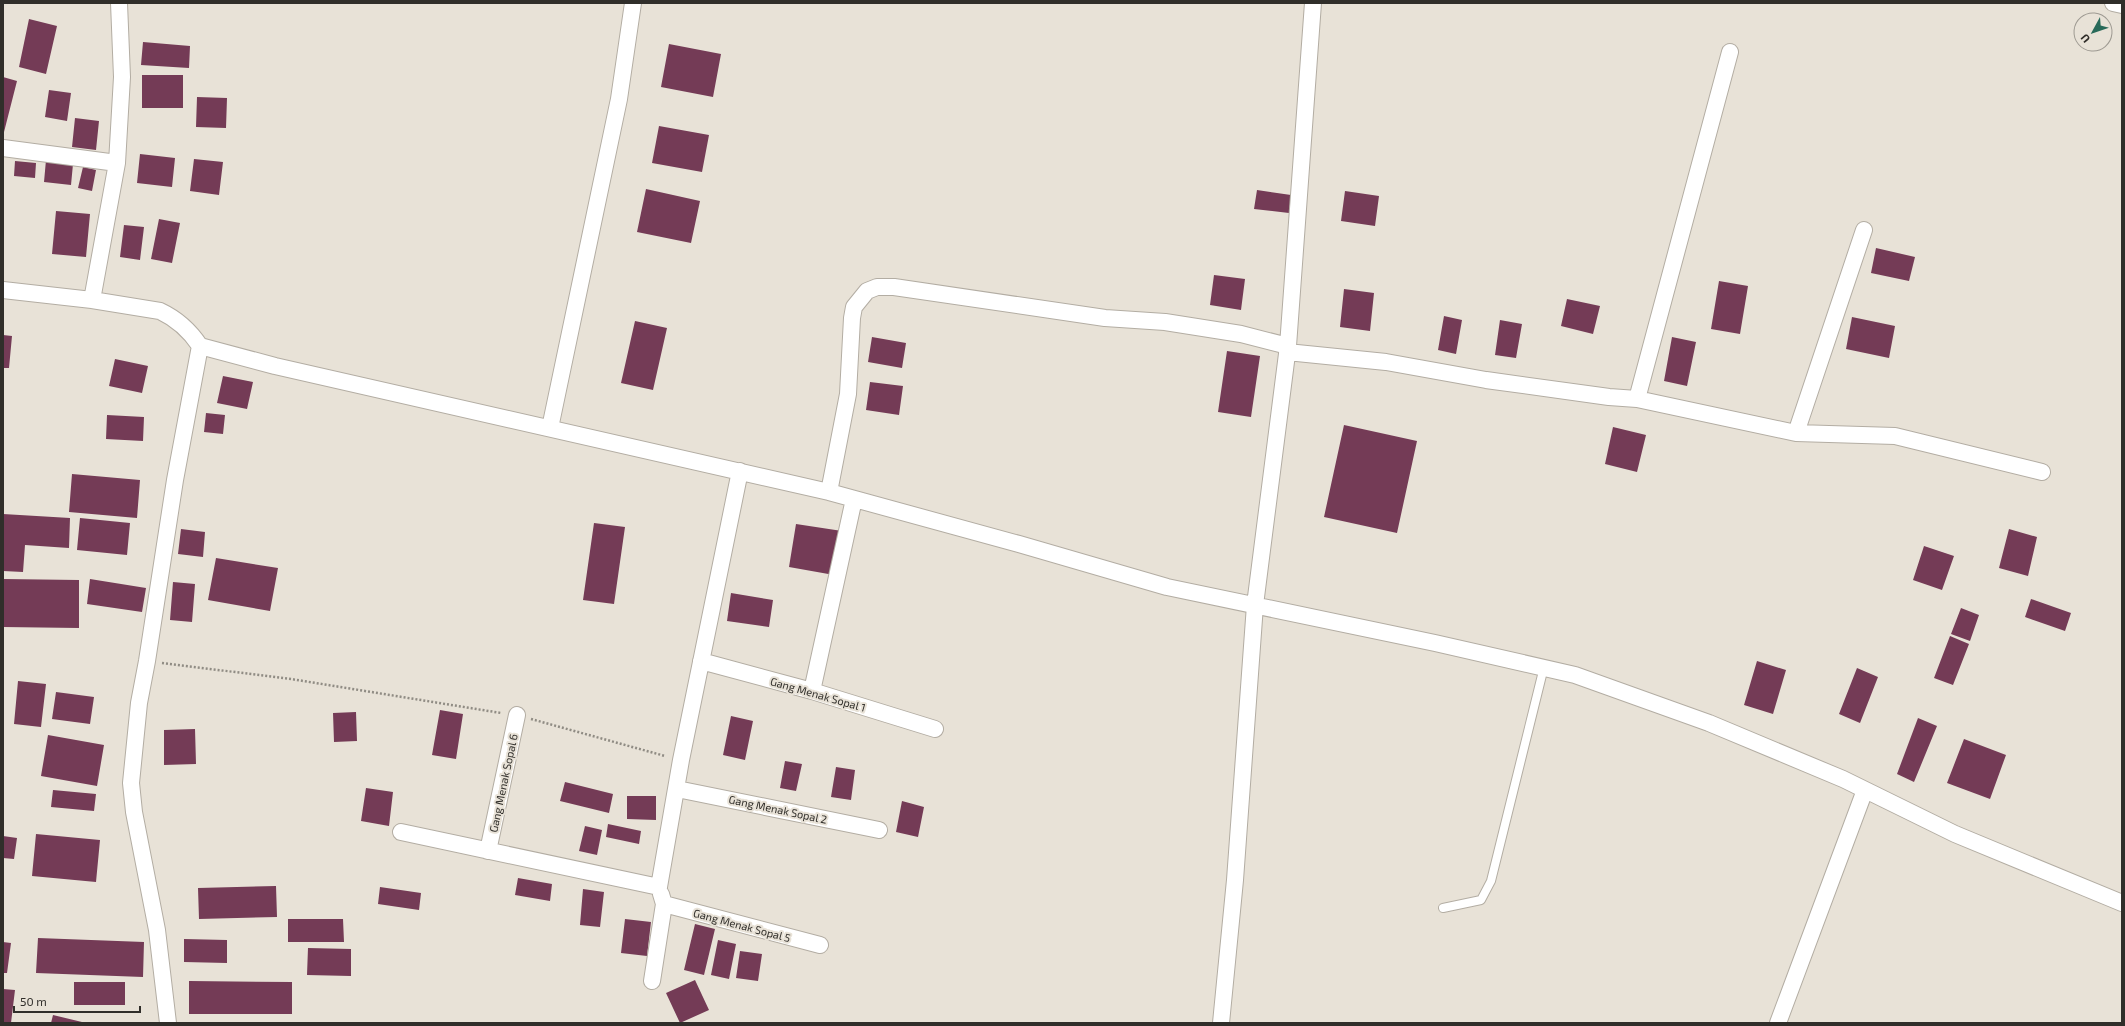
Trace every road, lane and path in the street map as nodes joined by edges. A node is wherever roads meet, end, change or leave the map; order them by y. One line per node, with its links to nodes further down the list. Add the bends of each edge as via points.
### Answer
1 (119, 3): 8 (street, via 122,77)
2 (633, 3): 15 (street, via 619,99)
3 (1313, 3): 13 (street)
4 (2113, 3): 5 (street)
5 (2122, 5)
6 (1730, 52): 14 (street)
7 (3, 148): 8 (street)
8 (117, 163): 11 (street)
9 (1864, 230): 16 (street)
10 (3, 290): 11 (street)
11 (92, 300): 12 (street, via 160,311 187,329)
12 (200, 346): 15 (street, via 275,366); 23 (street, via 172,496)
13 (1296, 351): 14 (street, via 1386,362 1569,392); 19 (street, via 1241,334 1165,322 1105,318 950,294 877,287 867,291 854,307 848,394); 21 (street)
14 (1637, 399): 16 (street)
15 (550, 428): 17 (street)
16 (1796, 433): 18 (street, via 1895,436)
17 (740, 471): 19 (street); 22 (street)
18 (2042, 472)
19 (829, 492): 20 (street)
20 (854, 499): 21 (street, via 1166,587); 25 (street)
21 (1255, 606): 24 (street); 41 (street, via 1235,880)
22 (701, 661): 25 (street, Gang Menak Sopal 1); 28 (street)
23 (147, 662): 26 (path, via 291,679); 40 (street, via 139,703 131,783 134,812 157,930)
24 (1544, 667): 30 (street, via 1656,702); 37 (lane, via 1491,880 1481,900)
25 (812, 691): 27 (street, Gang Menak Sopal 1)
26 (517, 715): 28 (path); 33 (street, Gang Menak Sopal 6)
27 (935, 729)
28 (681, 760): 29 (street)
29 (677, 789): 31 (street, Gang Menak Sopal 2); 34 (street)
30 (1865, 790): 35 (street, via 1962,837); 42 (street)
31 (879, 830)
32 (401, 832): 33 (street)
33 (488, 851): 34 (street)
34 (659, 887): 36 (street)
35 (2122, 903)
36 (664, 904): 38 (street, Gang Menak Sopal 5); 39 (street)
37 (1442, 908)
38 (820, 945)
39 (652, 982)
40 (168, 1023)
41 (1221, 1023)
42 (1778, 1023)

